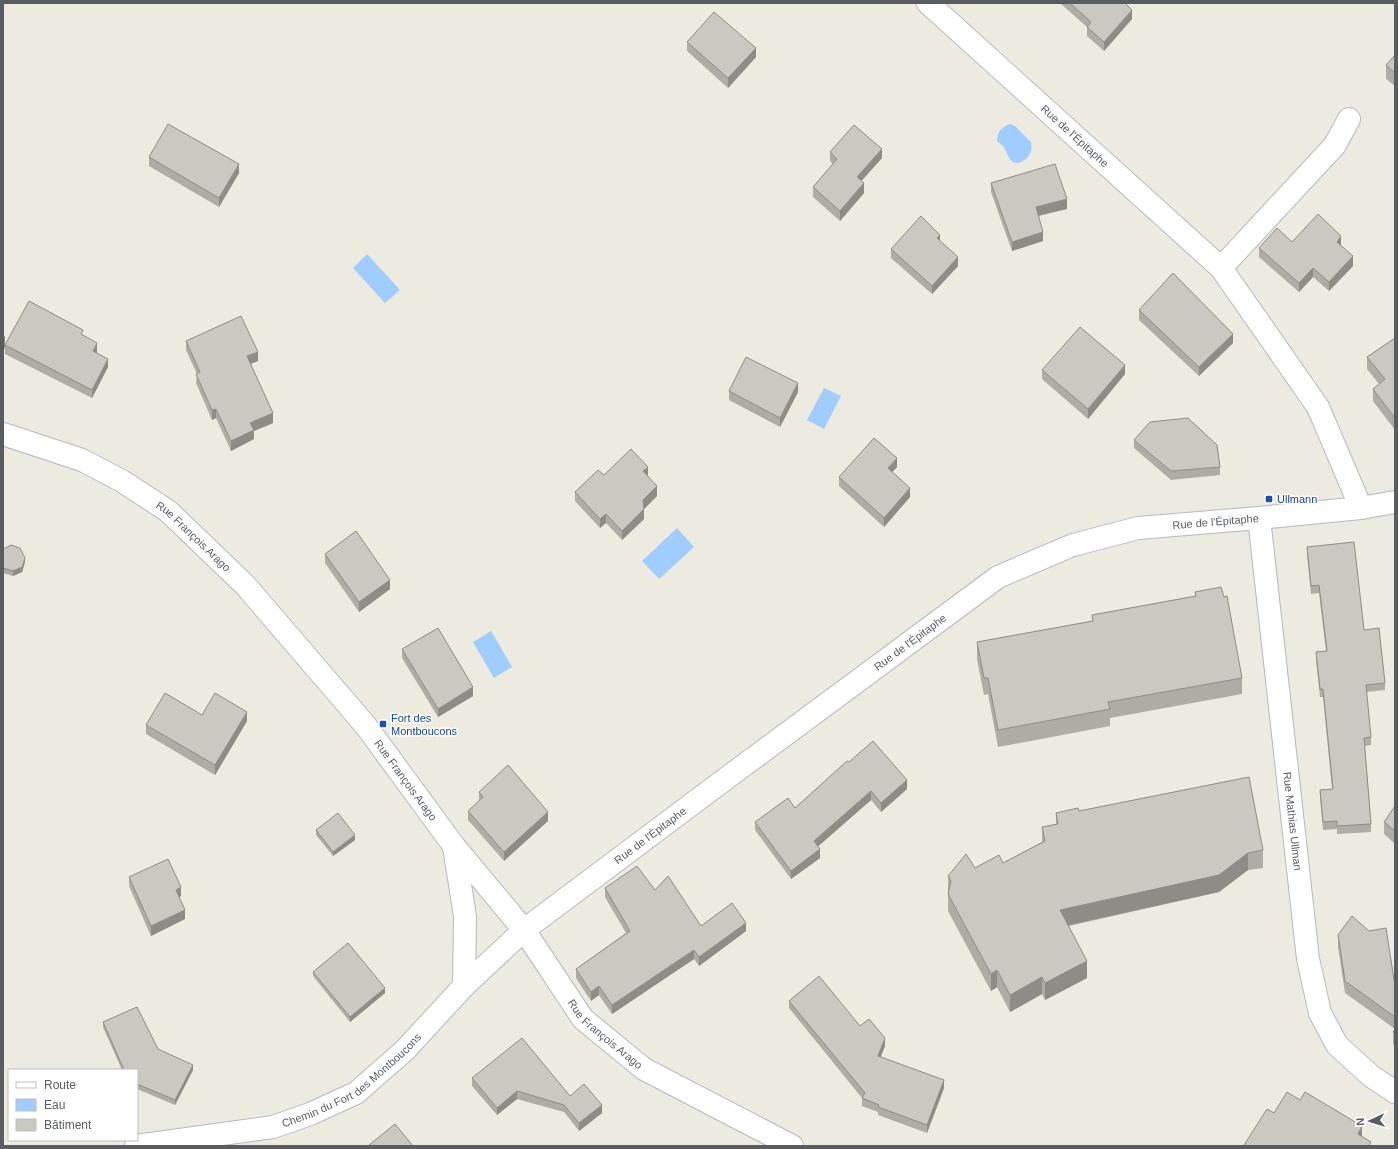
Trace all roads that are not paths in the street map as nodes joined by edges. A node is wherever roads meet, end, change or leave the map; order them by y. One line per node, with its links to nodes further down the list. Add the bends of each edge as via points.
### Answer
1 (928, 3): 3 (street, Rue de l'Épitaphe)
2 (1349, 119): 3 (street, via 1335,145)
3 (1221, 268): 6 (street, Rue de l'Épitaphe, via 1318,407)
4 (3, 434): 8 (street, Rue François Arago, via 82,460 122,481 168,511 245,585 361,720)
5 (1395, 502): 6 (street, Rue de l'Épitaphe)
6 (1361, 508): 7 (street, Rue de l'Épitaphe)
7 (1259, 518): 9 (street, Rue de l'Épitaphe, via 1138,528 1073,545 998,577); 11 (street, Rue Mathias Ullman, via 1308,959 1320,1013 1337,1045 1371,1076)
8 (454, 846): 9 (street, Rue François Arago); 10 (street, via 465,916)
9 (524, 930): 10 (street, Chemin du Fort des Montboucons); 13 (street, Rue François Arago, via 583,1019 644,1069)
10 (464, 986): 12 (street, Chemin du Fort des Montboucons, via 405,1050 356,1093 273,1127)
11 (1395, 1092)
12 (136, 1146)
13 (792, 1146)

